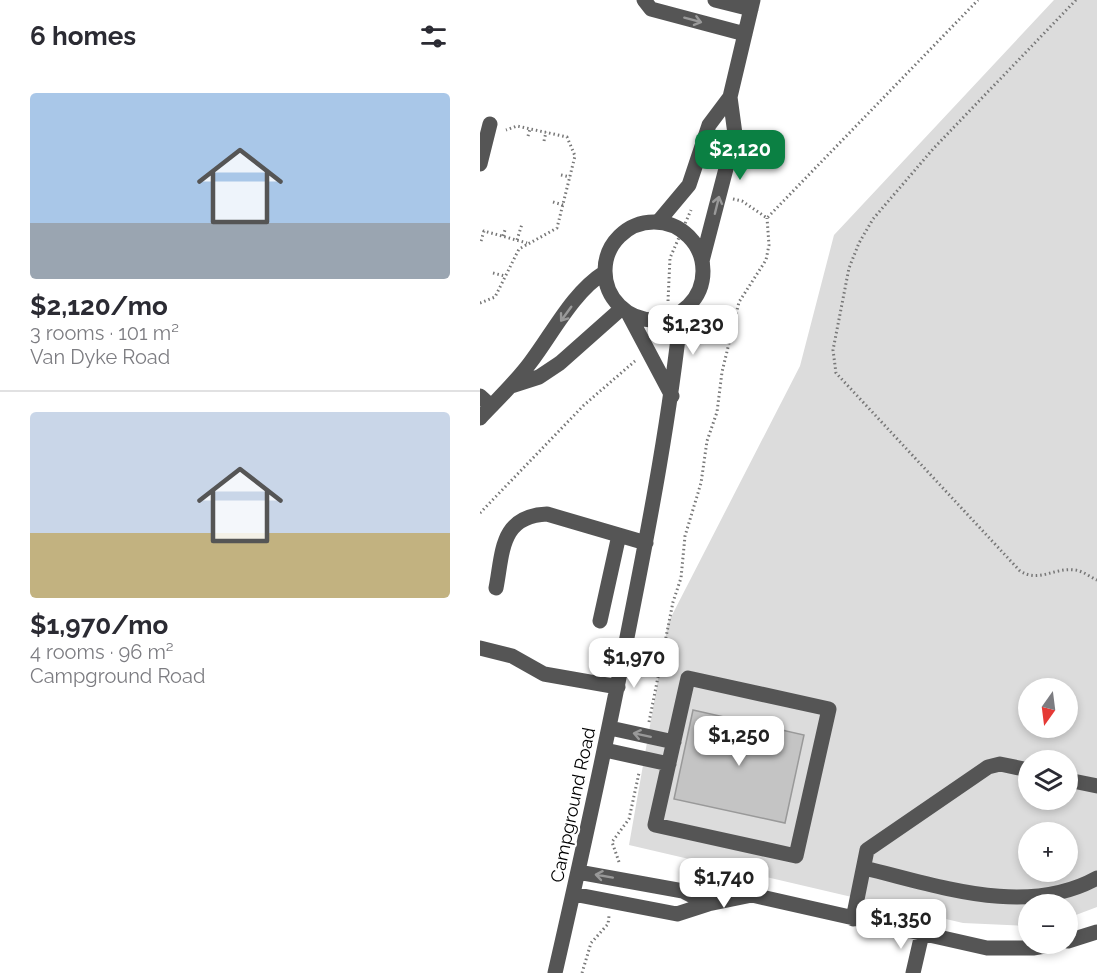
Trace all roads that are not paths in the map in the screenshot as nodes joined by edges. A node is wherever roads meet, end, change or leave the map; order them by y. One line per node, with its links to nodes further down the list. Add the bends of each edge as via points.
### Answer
1 (644, 0): 4 (street, one-way to 4, via 651,9)
2 (716, 0): 3 (street)
3 (752, 4): 4 (street)
4 (746, 34): 5 (street)
5 (730, 97): 8 (street, via 709,125 689,185); 9 (street, one-way to 5, via 735,134)
6 (493, 129): 7 (street)
7 (480, 164)
8 (658, 222): 9 (street, via 687,235); 10 (street, via 627,230 608,256)
9 (702, 261): 12 (street, via 699,292)
10 (605, 272): 11 (street, via 608,288); 13 (street, one-way to 13, via 580,294)
11 (625, 310): 12 (street, via 644,319 660,320); 13 (street, via 560,363 539,377); 14 (street)
12 (681, 312): 14 (street, Campground Road)
13 (511, 387): 15 (street)
14 (672, 396): 18 (street, Campground Road)
15 (486, 401): 16 (street)
16 (480, 418)
17 (619, 535): 18 (street); 19 (street, via 547,514 524,519 507,533); 20 (street)
18 (646, 543): 22 (street, Campground Road)
19 (496, 588)
20 (600, 621)
21 (480, 648): 22 (street, via 512,656 544,674)
22 (618, 687): 23 (street, Campground Road)
23 (610, 728): 24 (street, one-way to 23); 25 (street, Campground Road)
24 (674, 742): 26 (street); 26 (street, via 688,678 828,709 796,856 655,825)
25 (605, 750): 26 (street); 31 (street, Campground Road)
26 (669, 764)
27 (1018, 768): 30 (street, via 1000,764 980,770 867,850)
28 (1078, 782): 29 (street)
29 (1097, 786)
30 (864, 868): 32 (street, via 1004,897 1051,893); 37 (street)
31 (578, 872): 33 (street, one-way to 31); 34 (street, Campground Road)
32 (1097, 878)
33 (638, 883): 35 (street, via 683,891); 36 (street)
34 (573, 894): 36 (street); 42 (street, Campground Road)
35 (708, 904): 36 (street, via 677,914); 37 (street, via 752,895)
36 (633, 906)
37 (853, 919): 39 (street)
38 (1097, 932): 40 (street)
39 (922, 934): 41 (street, via 987,948); 43 (street)
40 (1078, 938)
41 (1018, 948)
42 (555, 973)
43 (913, 973)

